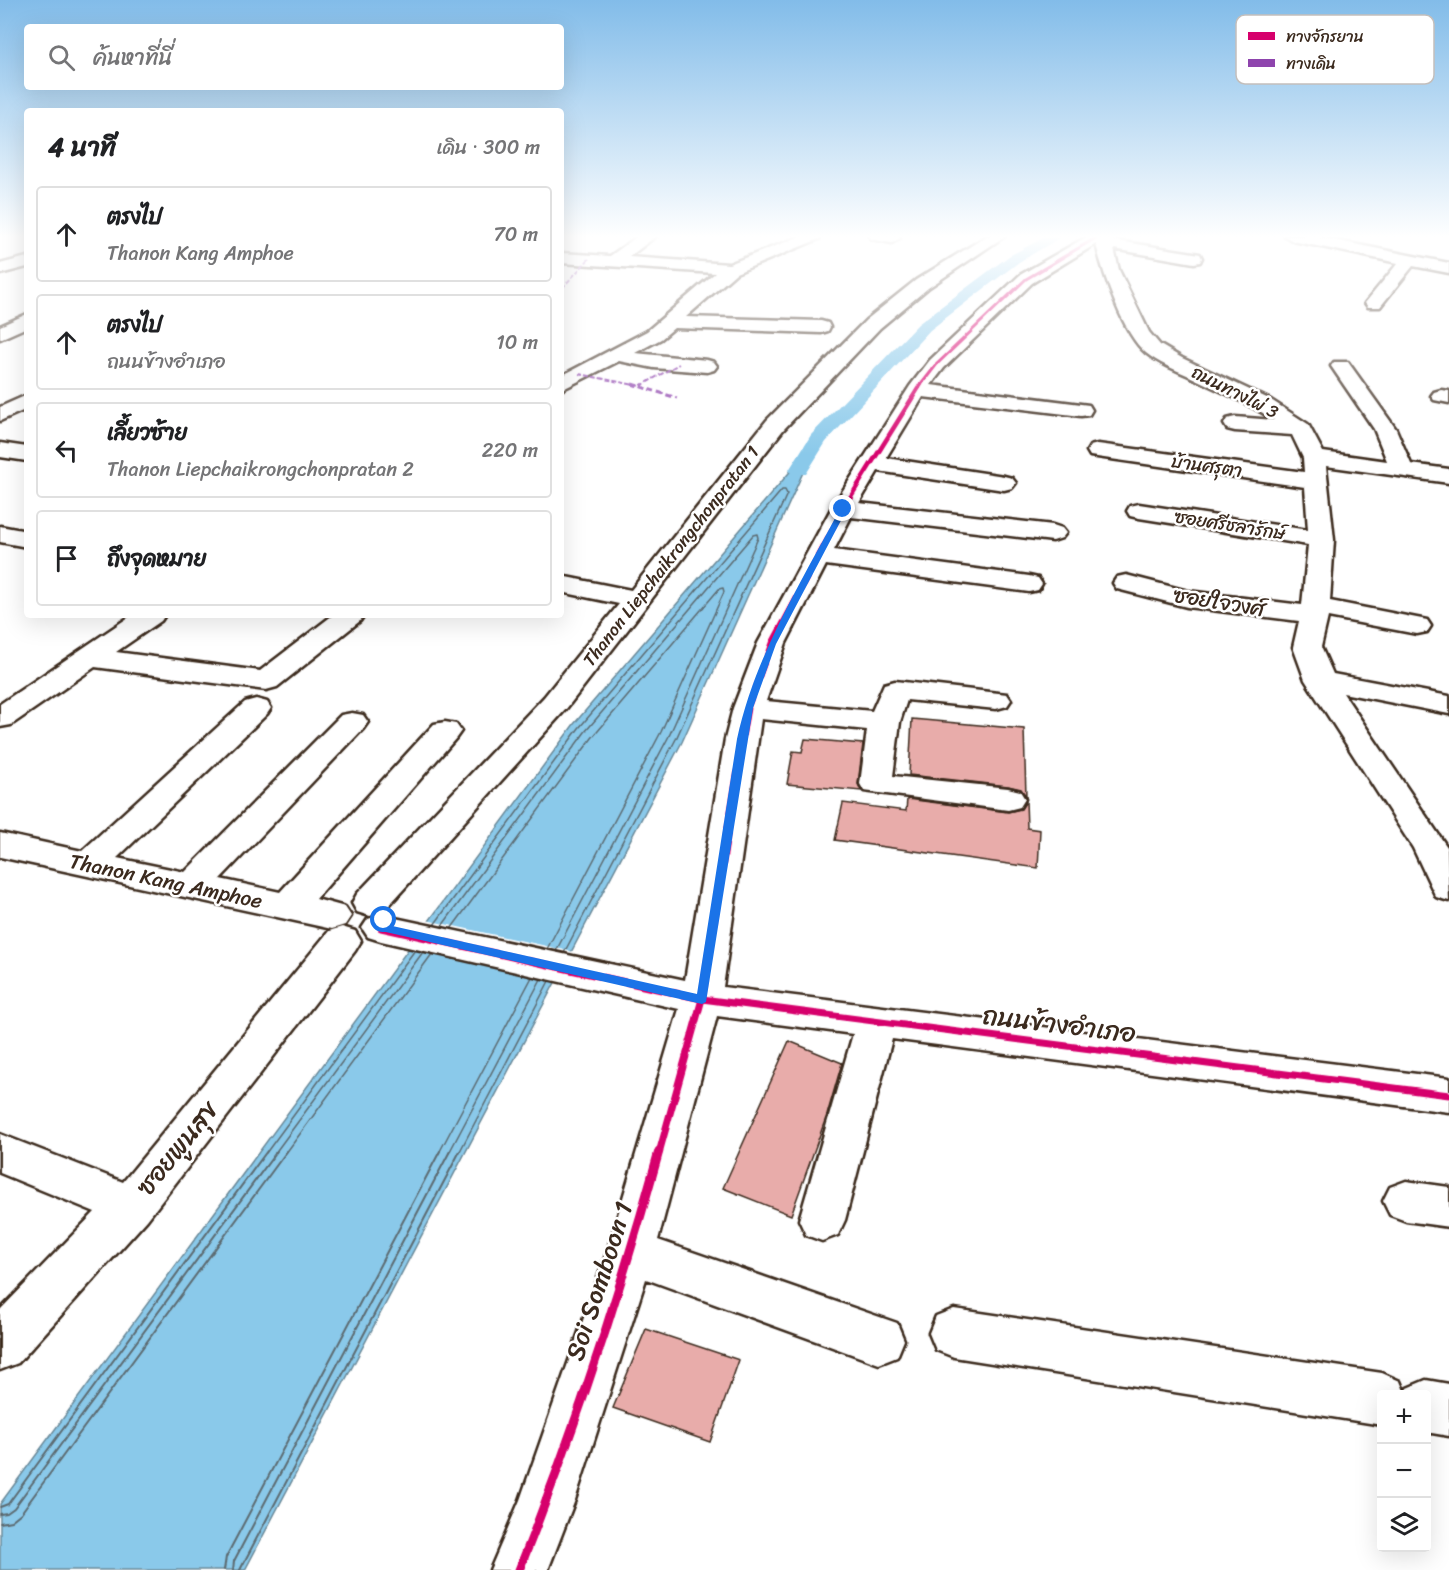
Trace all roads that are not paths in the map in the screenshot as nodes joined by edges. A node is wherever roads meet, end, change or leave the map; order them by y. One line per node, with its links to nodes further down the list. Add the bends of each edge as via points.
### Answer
1 (685, 309): 6 (street)
2 (891, 309): 41 (street, Thanon Liepchaikrongchonpratan 1, via 775,425)
3 (994, 309): 17 (street, Soi Somboon 1, via 936,364)
4 (1128, 309): 22 (street, ถนนทางไผ่ 3, via 1140,334 1153,349 1264,404)
5 (24, 321): 8 (street)
6 (671, 322): 7 (street); 9 (street)
7 (821, 327)
8 (0, 333)
9 (654, 335): 12 (street); 13 (street)
10 (0, 338): 11 (street)
11 (24, 342)
12 (782, 342)
13 (617, 355): 14 (street); 16 (street)
14 (707, 366)
15 (1341, 366): 27 (street, via 1385,429)
16 (564, 382)
17 (917, 390): 19 (street); 26 (street, Soi Somboon 1)
18 (24, 403): 20 (street)
19 (1081, 410)
20 (0, 415)
21 (1235, 424): 22 (street)
22 (1300, 429): 28 (street, ถนนทางไผ่ 3)
23 (0, 450): 25 (street)
24 (1098, 451): 28 (street, บ้านศรุตา)
25 (24, 454)
26 (872, 463): 30 (street); 31 (street, Soi Somboon 1)
27 (1402, 469): 28 (street, บ้านศรุตา); 29 (street, บ้านศรุตา)
28 (1315, 470): 36 (street, ถนนทางไผ่ 3)
29 (1449, 476)
30 (1004, 483)
31 (843, 509): 33 (street); 37 (street, Soi Somboon 1)
32 (1140, 511): 36 (street, ซอยศรีชลารักษ์)
33 (1053, 533)
34 (0, 534): 35 (street)
35 (24, 538)
36 (1321, 540): 42 (street, ถนนทางไผ่ 3)
37 (818, 556): 39 (street); 51 (street, Soi Somboon 1, via 772,644)
38 (1126, 583): 42 (street, ซอยใจวงศ์, via 1187,599)
39 (1029, 584)
40 (564, 585): 41 (street)
41 (637, 599): 62 (street, Thanon Liepchaikrongchonpratan 1, via 555,703)
42 (1315, 611): 45 (street, ซอยใจวงศ์); 47 (street, ถนนทางไผ่ 3, via 1307,647)
43 (146, 618): 46 (street)
44 (346, 618): 46 (street, via 266,681)
45 (1417, 626)
46 (88, 657): 52 (street)
47 (1320, 680): 49 (street); 60 (street, ถนนทางไผ่ 3, via 1430,847)
48 (996, 700): 54 (street, via 895,690)
49 (1449, 705)
50 (256, 708): 58 (street)
51 (748, 708): 54 (street); 63 (street, Soi Somboon 1)
52 (0, 718)
53 (352, 722): 59 (street)
54 (884, 722): 56 (street, via 876,784)
55 (445, 731): 61 (street)
56 (1008, 799)
57 (0, 845): 58 (street, Thanon Kang Amphoe)
58 (88, 865): 59 (street, Thanon Kang Amphoe)
59 (192, 887): 61 (street, Thanon Kang Amphoe)
60 (1449, 888)
61 (288, 907): 62 (street, Thanon Kang Amphoe)
62 (365, 924): 63 (street, Thanon Kang Amphoe); 67 (street, ซอยพูนสุข)
63 (683, 995): 64 (street, ถนนข้างอำเภอ); 69 (street, Soi Somboon 1)
64 (878, 1020): 65 (street, ถนนข้างอำเภอ); 68 (street)
65 (1449, 1095)
66 (0, 1153): 67 (street)
67 (130, 1206): 72 (street, ซอยพูนสุข)
68 (822, 1220)
69 (630, 1252): 71 (street); 76 (street, Soi Somboon 1, via 547,1500)
70 (954, 1333): 73 (street)
71 (879, 1340)
72 (0, 1346)
73 (1377, 1398)
74 (1431, 1407): 75 (street)
75 (1449, 1410)
76 (519, 1570)

